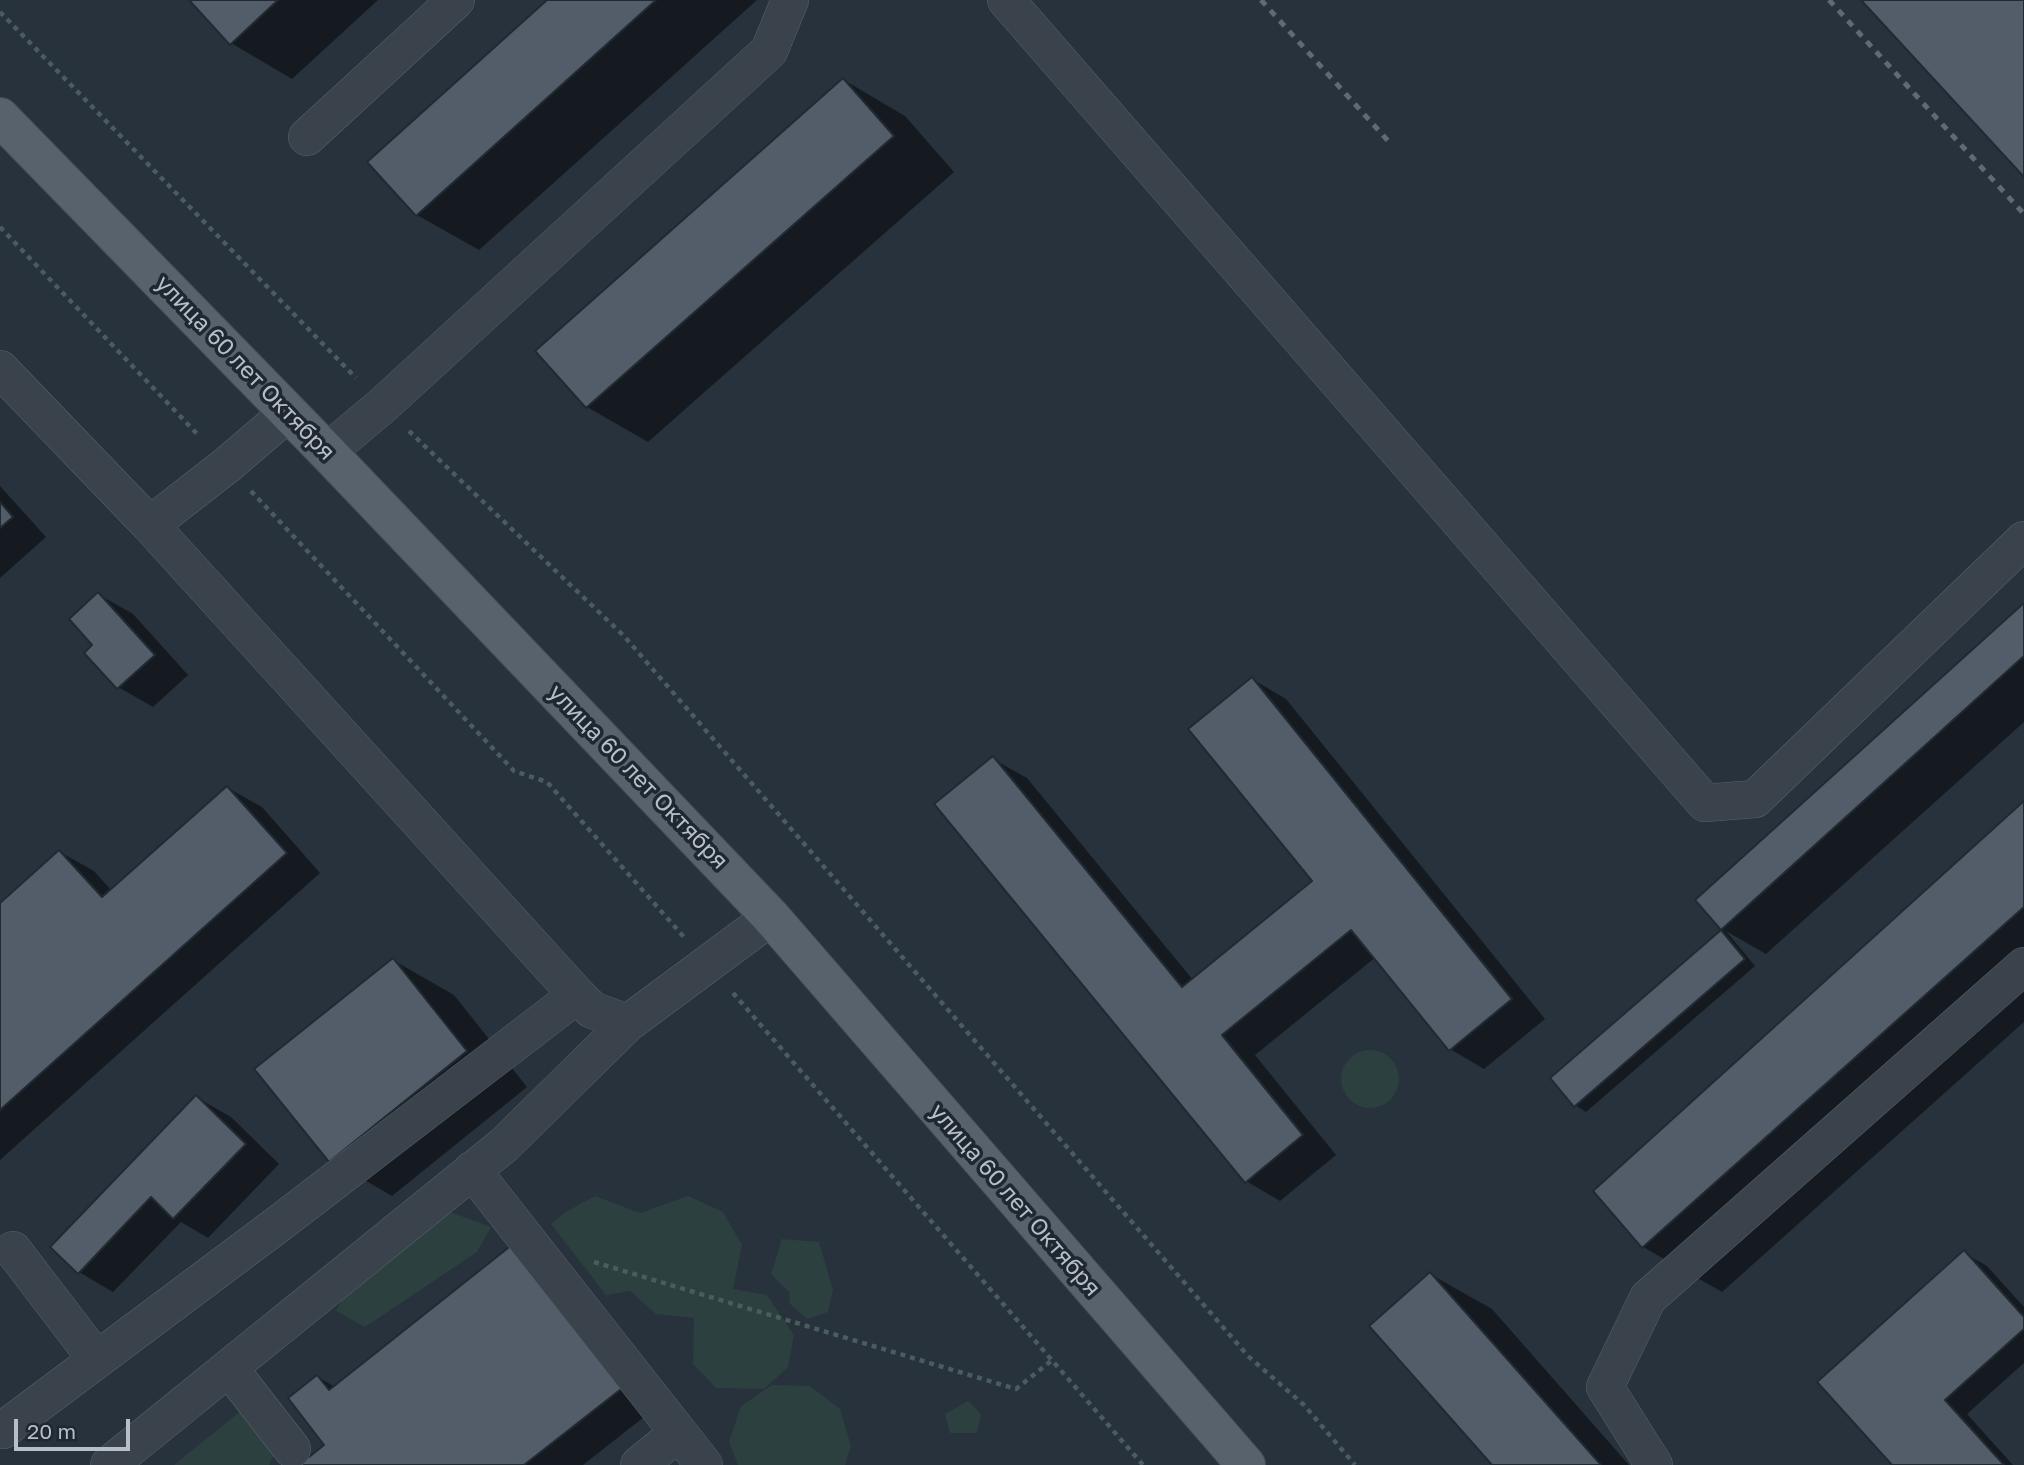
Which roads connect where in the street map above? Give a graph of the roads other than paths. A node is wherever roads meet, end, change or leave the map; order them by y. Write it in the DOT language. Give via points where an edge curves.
graph roads {
  1 [pos="456,0"];
  2 [pos="790,0"];
  3 [pos="1006,0"];
  4 [pos="0,117"];
  5 [pos="307,137"];
  6 [pos="0,369"];
  7 [pos="289,412"];
  8 [pos="327,452"];
  9 [pos="150,525"];
  10 [pos="2024,540"];
  11 [pos="771,917"];
  12 [pos="2024,965"];
  13 [pos="577,995"];
  14 [pos="628,1023"];
  15 [pos="471,1170"];
  16 [pos="13,1250"];
  17 [pos="97,1360"];
  18 [pos="229,1368"];
  19 [pos="3,1430"];
  20 [pos="678,1433"];
  21 [pos="292,1449"];
  22 [pos="109,1465"];
  23 [pos="639,1465"];
  24 [pos="705,1465"];
  25 [pos="1246,1465"];
  26 [pos="1654,1465"];
  1 -- 5 [label="lane"];
  2 -- 8 [label="lane" via="769,51"];
  3 -- 10 [label="lane" via="1705,803 1755,799"];
  4 -- 7 [label="main road, улица 60 лет Октября"];
  6 -- 9 [label="lane"];
  7 -- 8 [label="main road, улица 60 лет Октября"];
  7 -- 9 [label="lane"];
  8 -- 11 [label="main road, улица 60 лет Октября"];
  9 -- 13 [label="lane"];
  11 -- 14 [label="lane"];
  11 -- 25 [label="main road, улица 60 лет Октября"];
  12 -- 26 [label="lane" via="1648,1298 1605,1387"];
  13 -- 14 [label="lane" via="592,1010"];
  13 -- 17 [label="lane"];
  14 -- 15 [label="lane" via="504,1145"];
  15 -- 18 [label="lane"];
  15 -- 20 [label="lane"];
  16 -- 17 [label="lane"];
  17 -- 19 [label="lane"];
  18 -- 21 [label="lane"];
  18 -- 22 [label="lane"];
  20 -- 23 [label="lane"];
  20 -- 24 [label="lane"];
}
